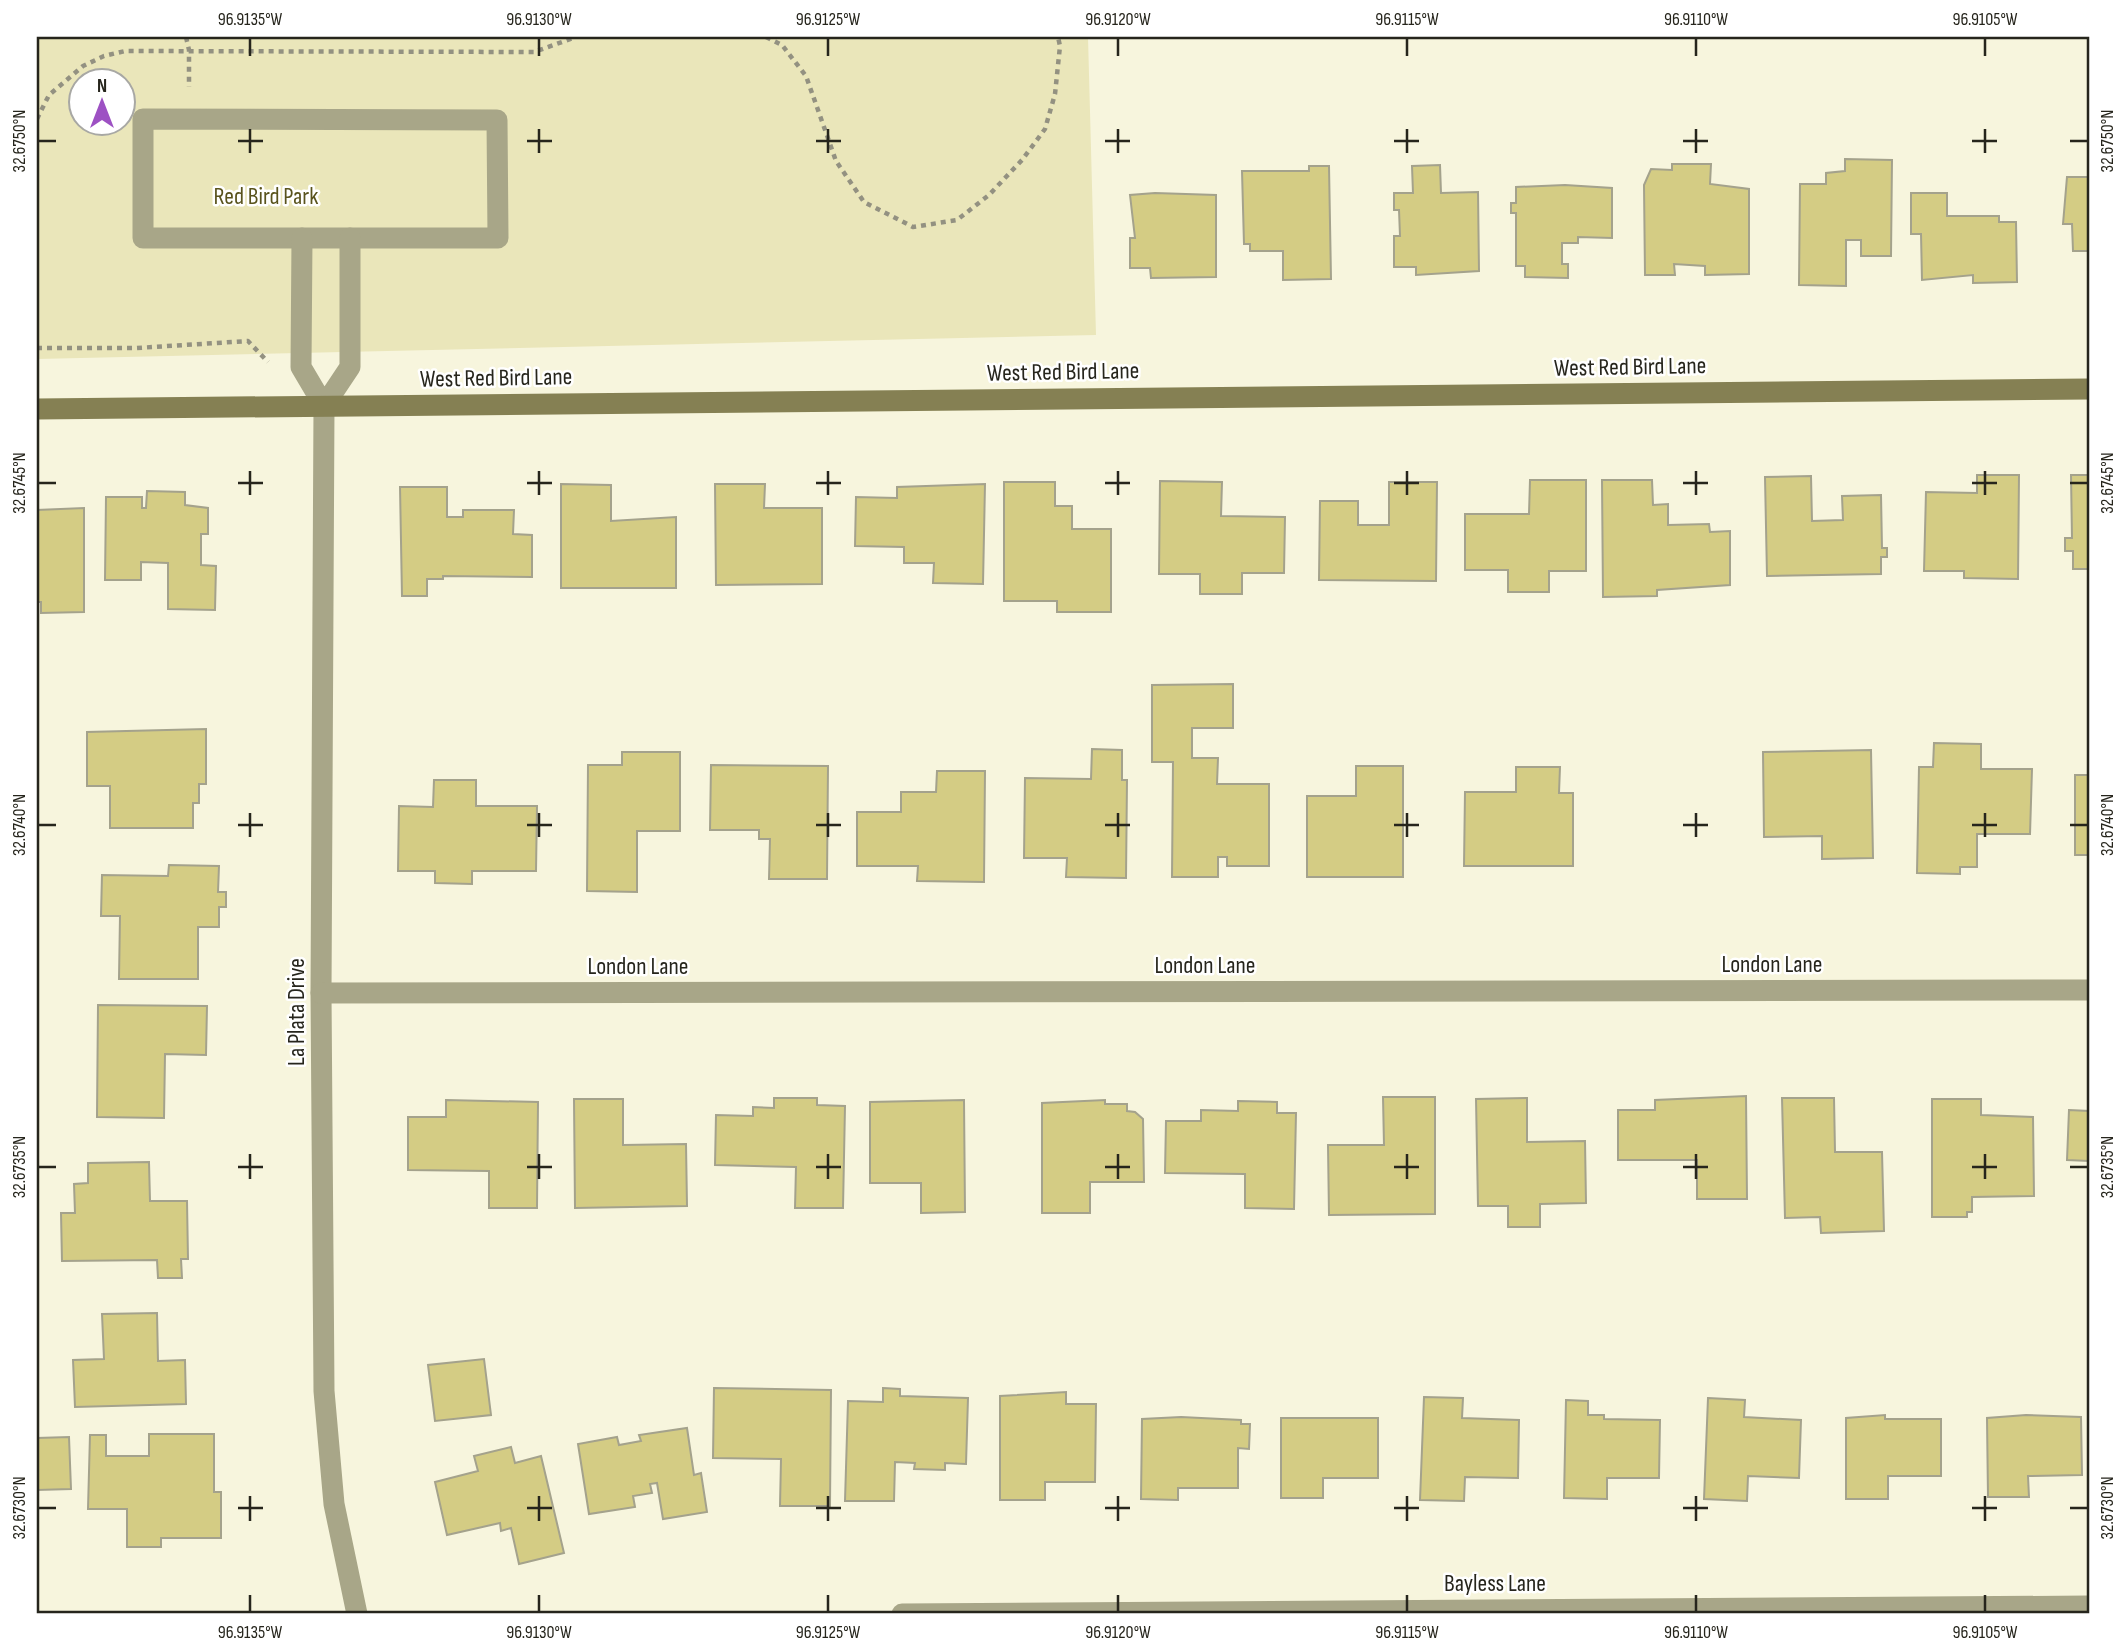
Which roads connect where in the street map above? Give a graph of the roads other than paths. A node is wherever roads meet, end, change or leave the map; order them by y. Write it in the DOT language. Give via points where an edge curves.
graph roads {
  1 [pos="302,238"];
  2 [pos="350,238"];
  3 [pos="2089,389"];
  4 [pos="324,406"];
  5 [pos="37,409"];
  6 [pos="2089,990"];
  7 [pos="321,993"];
  8 [pos="2089,1606"];
  9 [pos="357,1614"];
  10 [pos="902,1614"];
  1 -- 2 [label="street"];
  1 -- 2 [label="street" via="143,238 143,119 497,120 498,238"];
  1 -- 4 [label="street" via="301,368"];
  2 -- 4 [label="street" via="350,368"];
  3 -- 4 [label="street, West Red Bird Lane"];
  4 -- 5 [label="street, West Red Bird Lane"];
  4 -- 7 [label="street, La Plata Drive"];
  6 -- 7 [label="street, London Lane"];
  7 -- 9 [label="street, La Plata Drive" via="324,1391 334,1504"];
  8 -- 10 [label="street, Bayless Lane"];
}
